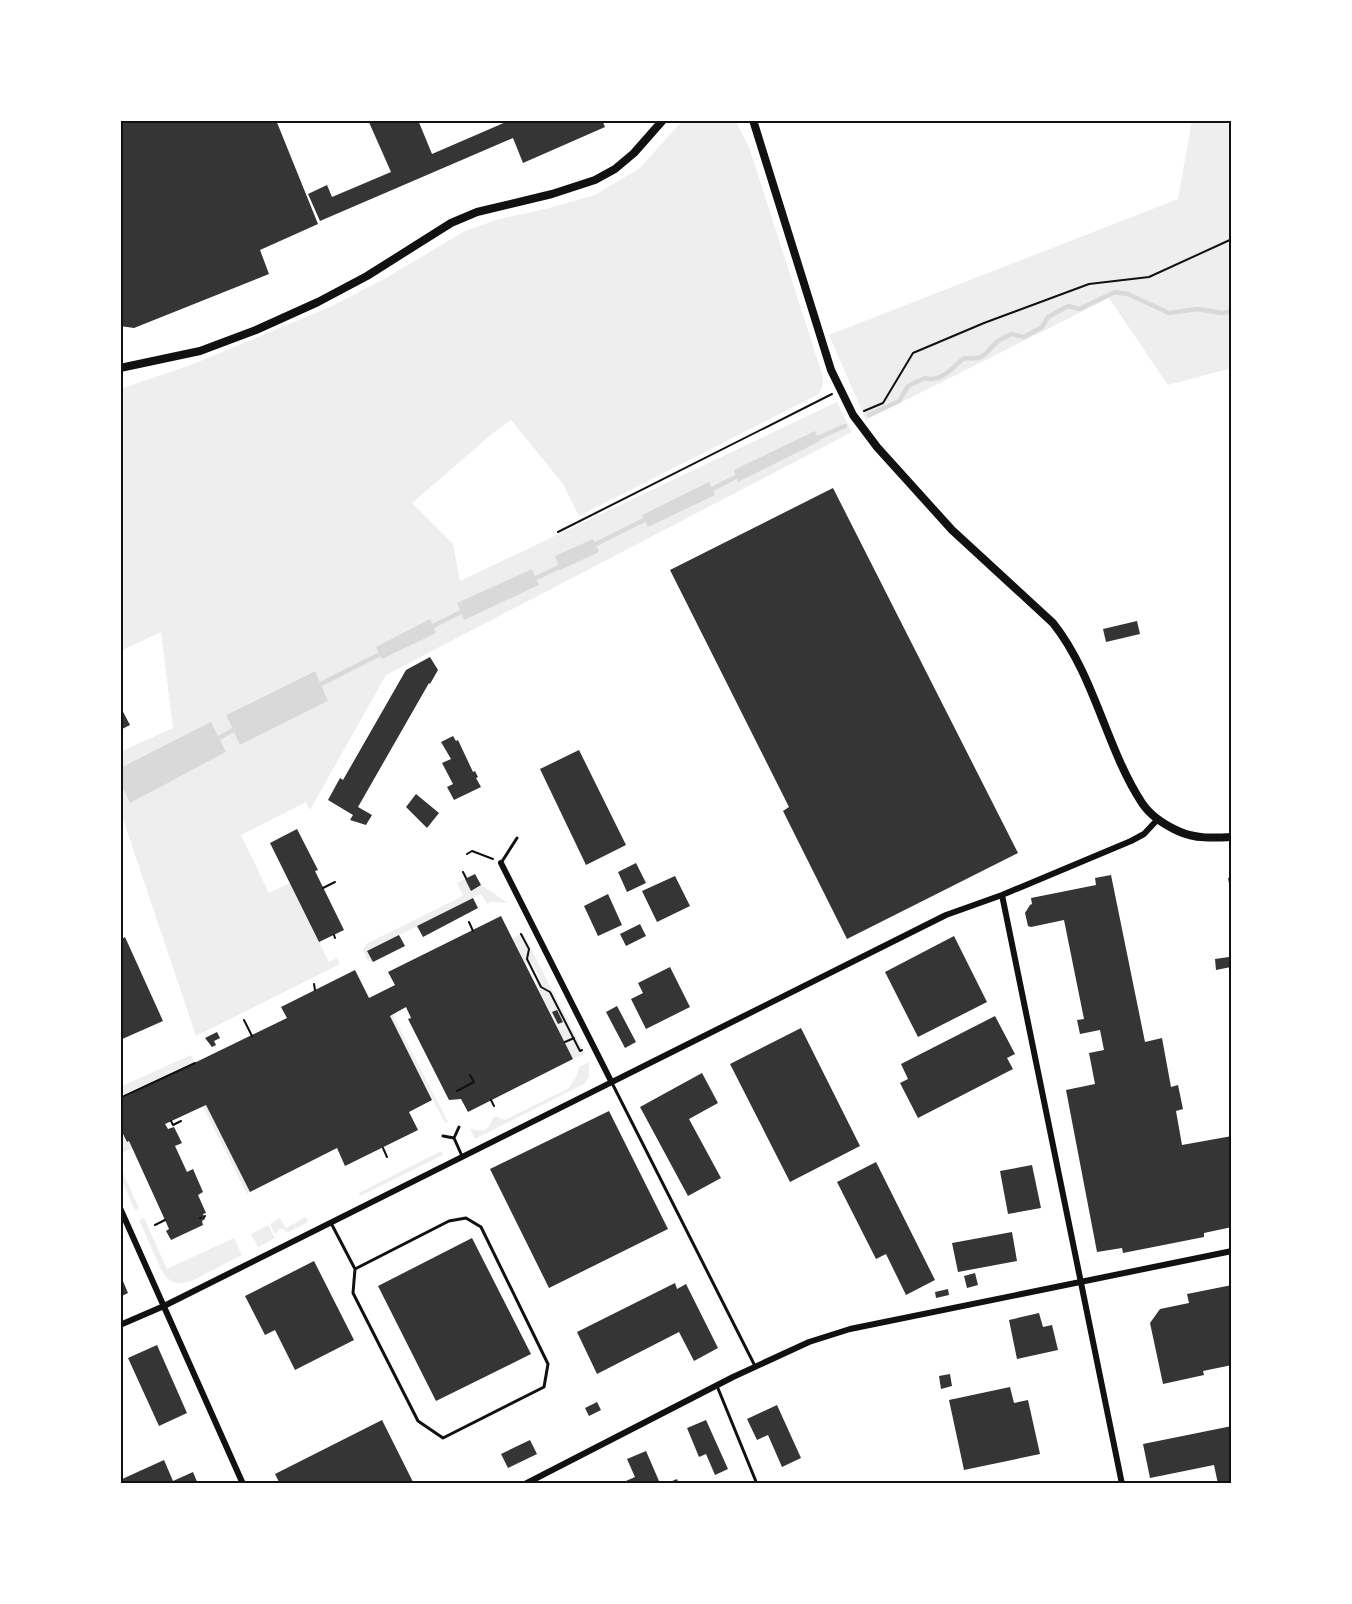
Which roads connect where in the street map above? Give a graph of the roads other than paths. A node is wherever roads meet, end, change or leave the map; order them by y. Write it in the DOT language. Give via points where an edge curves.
graph roads {
  1 [pos="663,120"];
  2 [pos="753,120"];
  3 [pos="120,368"];
  4 [pos="1158,819"];
  5 [pos="1232,837"];
  6 [pos="518,838"];
  7 [pos="501,863"];
  8 [pos="1002,895"];
  9 [pos="611,1081"];
  10 [pos="459,1127"];
  11 [pos="443,1136"];
  12 [pos="454,1138"];
  13 [pos="462,1156"];
  14 [pos="120,1208"];
  15 [pos="330,1222"];
  16 [pos="1232,1251"];
  17 [pos="355,1269"];
  18 [pos="1081,1281"];
  19 [pos="164,1306"];
  20 [pos="120,1325"];
  21 [pos="755,1367"];
  22 [pos="717,1386"];
  23 [pos="243,1484"];
  24 [pos="525,1484"];
  25 [pos="757,1484"];
  26 [pos="1122,1484"];
  1 -- 3 [label="main road" via="634,153 595,180 451,222 367,276 256,330 200,351"];
  2 -- 4 [label="main road" via="831,370 853,415 952,530 1065,638 1127,773 1143,804"];
  4 -- 5 [label="main road" via="1179,832 1202,838"];
  4 -- 8 [label="street" via="1131,842"];
  6 -- 7 [label="lane"];
  7 -- 9 [label="street"];
  8 -- 9 [label="street" via="946,915"];
  8 -- 18 [label="street"];
  9 -- 13 [label="street"];
  9 -- 21 [label="lane"];
  10 -- 12 [label="lane"];
  11 -- 12 [label="lane"];
  12 -- 13 [label="lane"];
  13 -- 15 [label="street"];
  14 -- 19 [label="street"];
  15 -- 17 [label="lane"];
  15 -- 19 [label="street"];
  16 -- 18 [label="street"];
  17 -- 17 [label="lane" via="449,1221 466,1218 481,1227 548,1364 544,1387 443,1438 418,1420 353,1293"];
  18 -- 21 [label="street" via="850,1329 808,1342"];
  18 -- 26 [label="street"];
  19 -- 20 [label="street"];
  19 -- 23 [label="street"];
  21 -- 22 [label="street"];
  22 -- 24 [label="street"];
  22 -- 25 [label="lane"];
}
